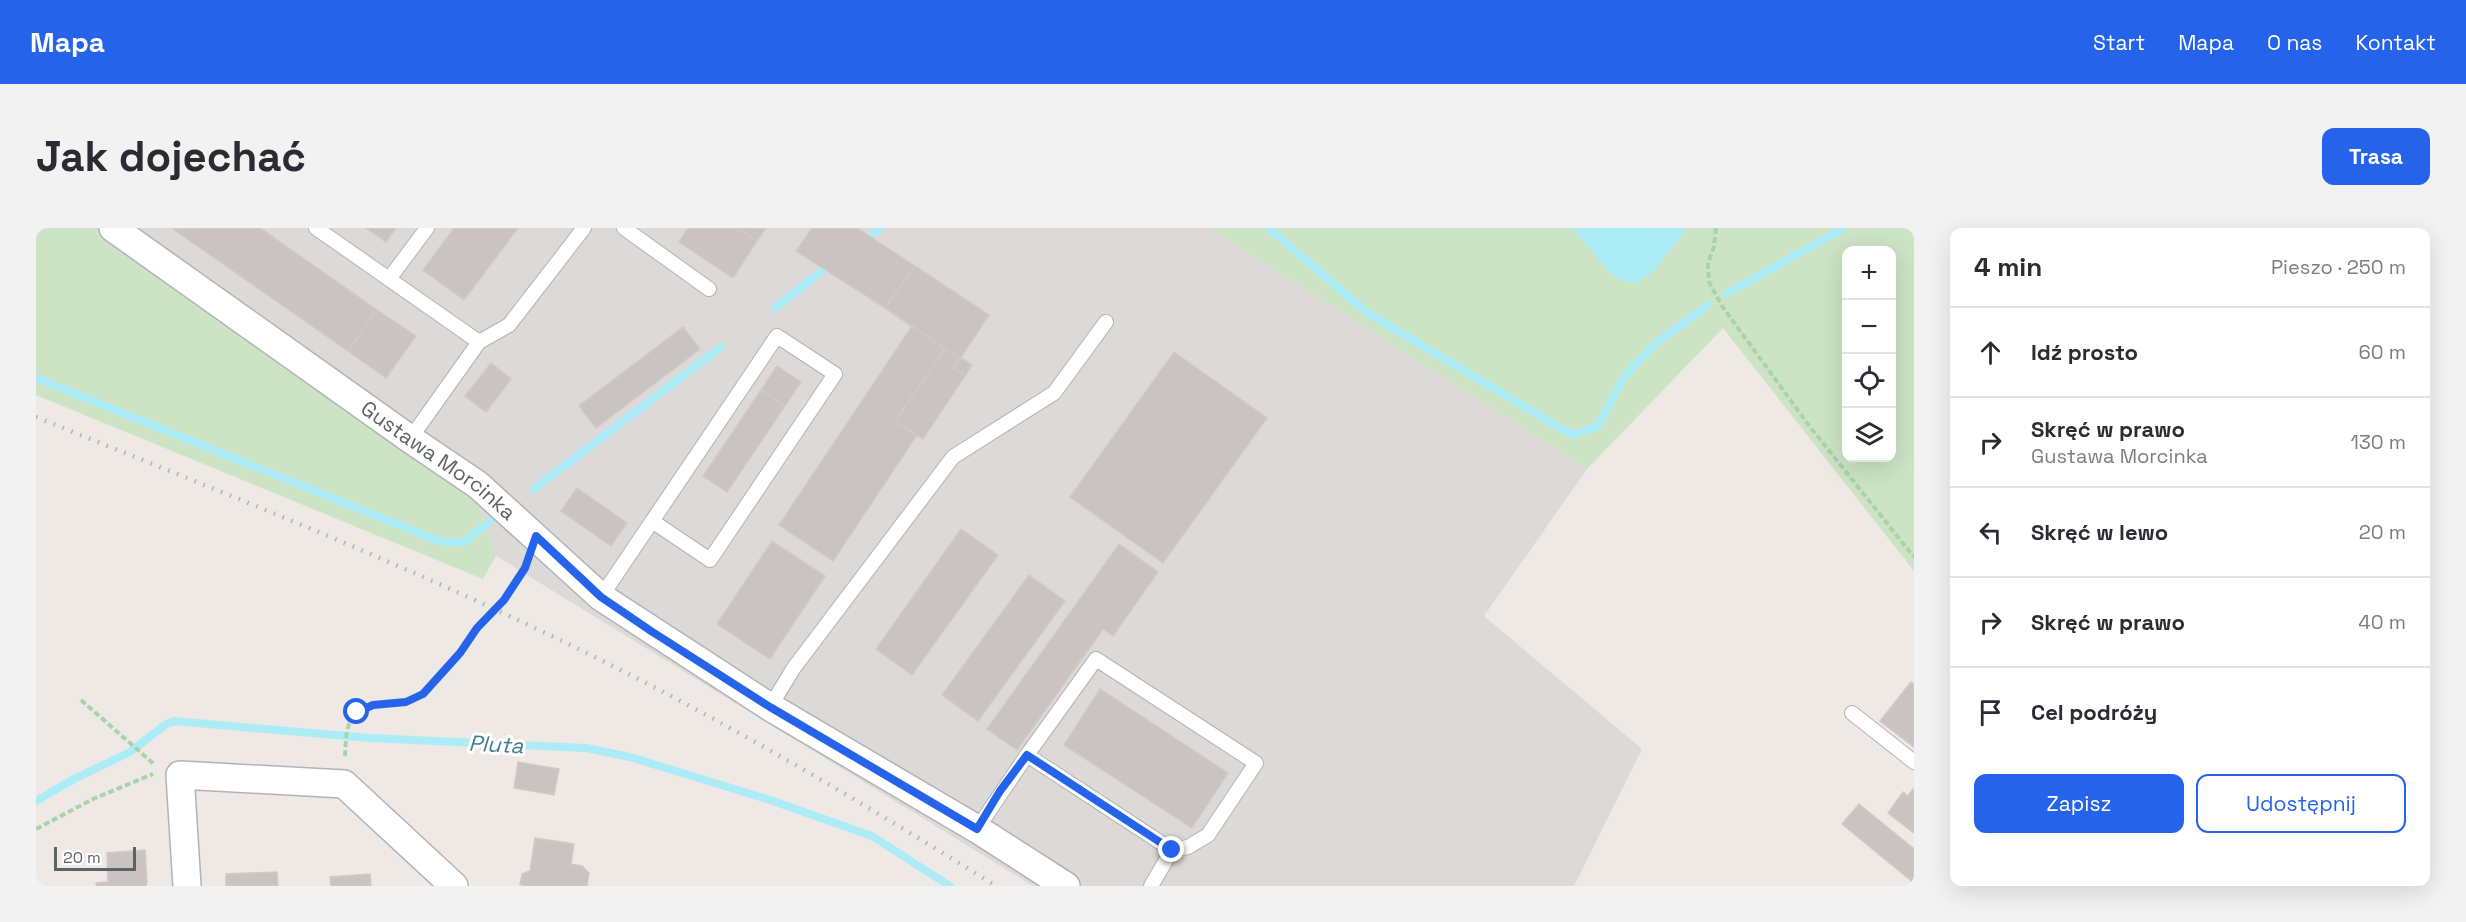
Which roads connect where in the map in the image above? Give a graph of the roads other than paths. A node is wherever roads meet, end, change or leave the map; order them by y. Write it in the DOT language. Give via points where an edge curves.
graph roads {
  1 [pos="316,228"];
  2 [pos="427,228"];
  3 [pos="584,228"];
  4 [pos="624,228"];
  5 [pos="123,231"];
  6 [pos="388,279"];
  7 [pos="709,289"];
  8 [pos="1106,322"];
  9 [pos="479,342"];
  10 [pos="410,440"];
  11 [pos="652,521"];
  12 [pos="601,597"];
  13 [pos="770,707"];
  14 [pos="1852,713"];
  15 [pos="1027,755"];
  16 [pos="1914,762"];
  17 [pos="977,829"];
  18 [pos="1172,850"];
  19 [pos="187,886"];
  20 [pos="454,886"];
  21 [pos="1066,886"];
  22 [pos="1151,886"];
  1 -- 6 [label="lane"];
  2 -- 6 [label="lane"];
  3 -- 9 [label="lane" via="509,325"];
  4 -- 7 [label="lane"];
  5 -- 10 [label="street, Gustawa Morcinka"];
  6 -- 9 [label="lane"];
  8 -- 13 [label="lane" via="1054,393 953,457 793,669"];
  9 -- 10 [label="lane"];
  10 -- 12 [label="street, Gustawa Morcinka" via="478,485"];
  11 -- 11 [label="lane" via="710,560 835,374 777,336"];
  11 -- 12 [label="lane"];
  12 -- 13 [label="street, Gustawa Morcinka"];
  13 -- 17 [label="street, Gustawa Morcinka"];
  14 -- 16 [label="lane"];
  15 -- 17 [label="lane"];
  15 -- 18 [label="lane"];
  15 -- 18 [label="lane" via="1096,659 1256,763 1208,835 1188,847"];
  17 -- 21 [label="street, Gustawa Morcinka"];
  18 -- 22 [label="lane"];
  19 -- 20 [label="street" via="171,773 344,784"];
}
